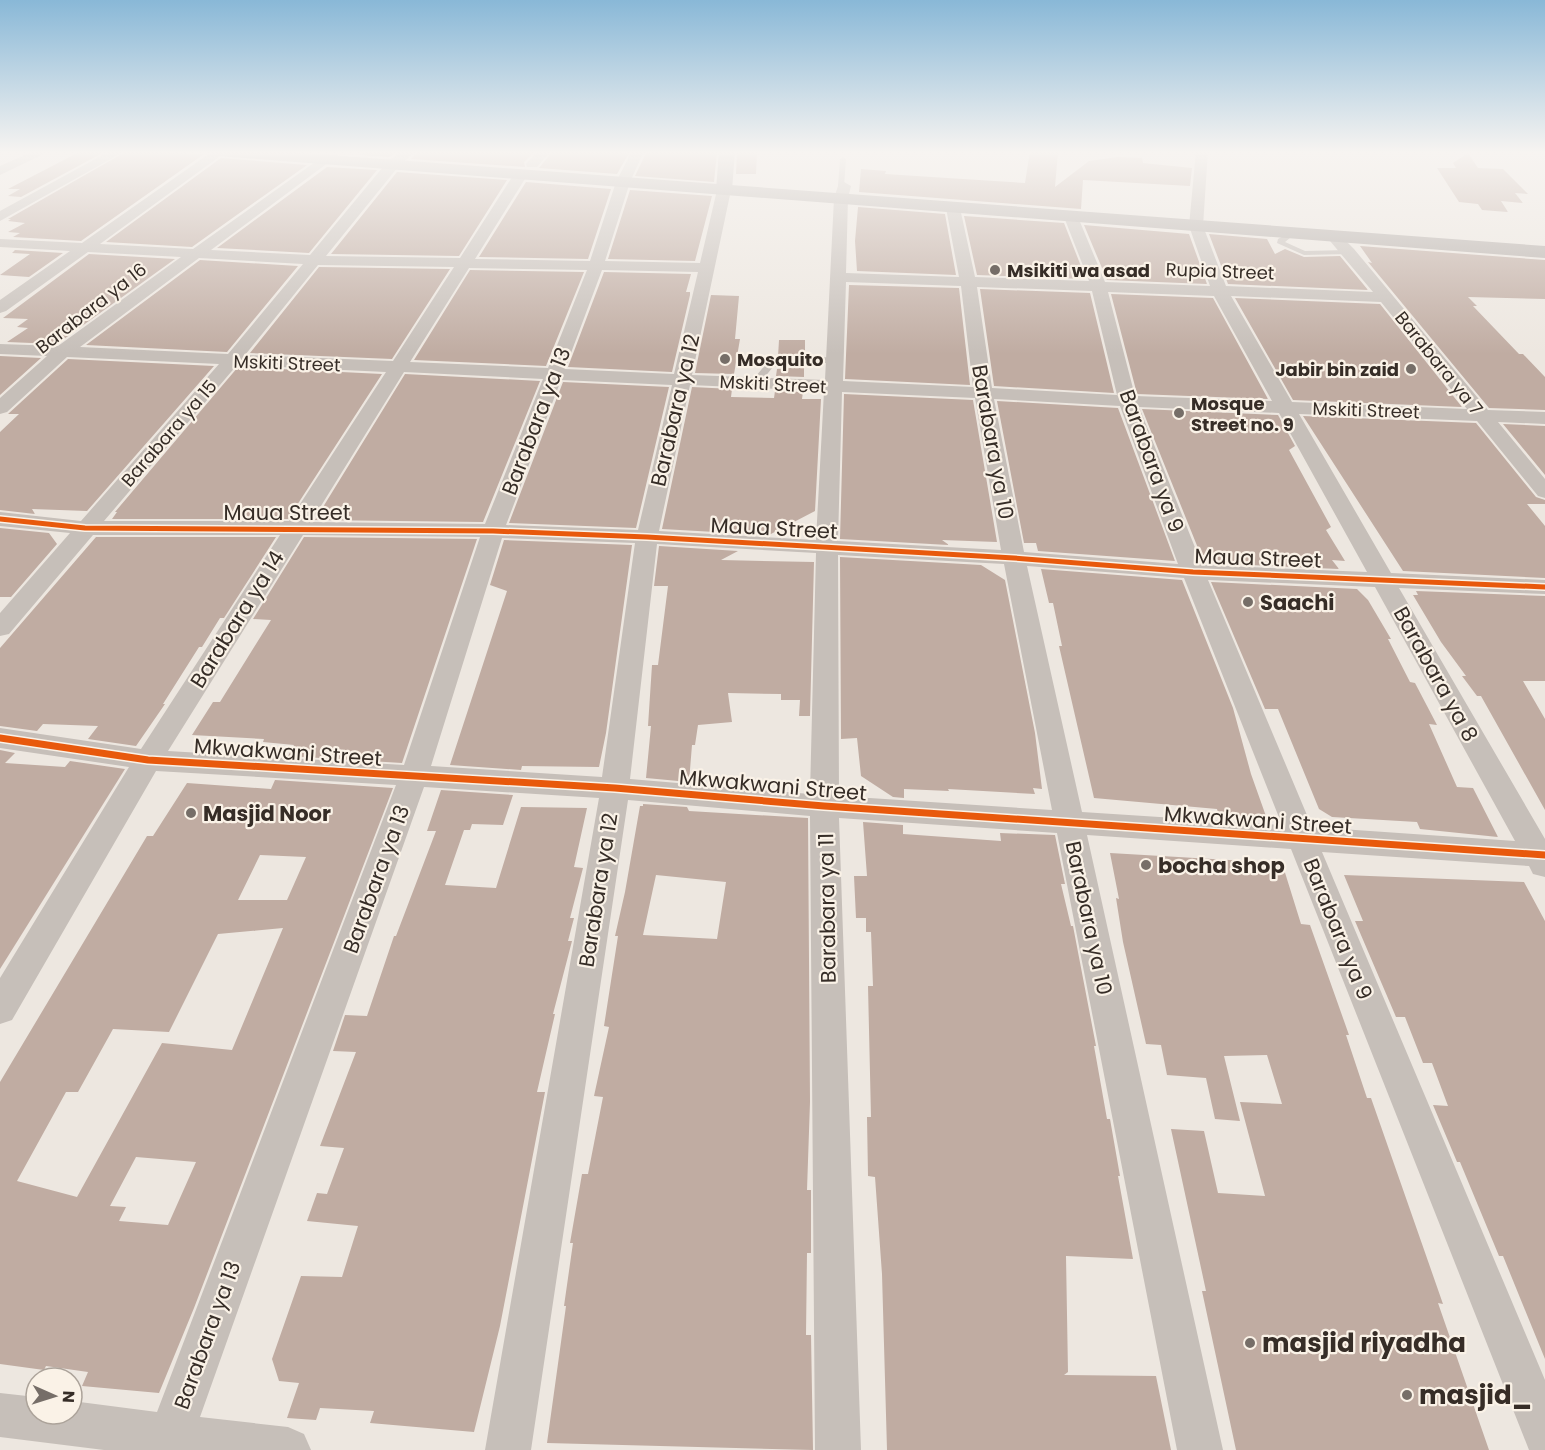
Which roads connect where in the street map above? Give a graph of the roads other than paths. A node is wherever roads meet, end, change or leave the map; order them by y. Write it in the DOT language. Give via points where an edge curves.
graph roads {
  1 [pos="126,219"];
  2 [pos="242,219"];
  3 [pos="351,219"];
  4 [pos="494,219"];
  5 [pos="613,219"];
  6 [pos="718,219"];
  7 [pos="840,219"];
  8 [pos="955,219"];
  9 [pos="1072,219"];
  10 [pos="1175,219"];
  11 [pos="1193,219"];
  12 [pos="1196,219"];
  13 [pos="1292,233"];
  14 [pos="1332,235"];
  15 [pos="1545,239"];
  16 [pos="0,243"];
  17 [pos="87,247"];
  18 [pos="1349,252"];
  19 [pos="1545,252"];
  20 [pos="195,253"];
  21 [pos="316,260"];
  22 [pos="464,264"];
  23 [pos="596,267"];
  24 [pos="707,268"];
  25 [pos="838,277"];
  26 [pos="968,282"];
  27 [pos="1099,287"];
  28 [pos="1219,290"];
  29 [pos="1386,297"];
  30 [pos="0,308"];
  31 [pos="0,349"];
  32 [pos="62,352"];
  33 [pos="231,361"];
  34 [pos="397,367"];
  35 [pos="833,373"];
  36 [pos="554,374"];
  37 [pos="682,380"];
  38 [pos="755,383"];
  39 [pos="983,393"];
  40 [pos="1128,403"];
  41 [pos="1285,406"];
  42 [pos="0,408"];
  43 [pos="1481,415"];
  44 [pos="1545,418"];
  45 [pos="1545,492"];
  46 [pos="0,519"];
  47 [pos="85,528"];
  48 [pos="294,528"];
  49 [pos="493,531"];
  50 [pos="647,537"];
  51 [pos="827,547"];
  52 [pos="1014,558"];
  53 [pos="1193,572"];
  54 [pos="1383,579"];
  55 [pos="1545,587"];
  56 [pos="0,628"];
  57 [pos="0,738"];
  58 [pos="148,760"];
  59 [pos="414,776"];
  60 [pos="615,788"];
  61 [pos="825,806"];
  62 [pos="1070,824"];
  63 [pos="1301,840"];
  64 [pos="1543,858"];
  65 [pos="0,1009"];
  66 [pos="0,1415"];
  67 [pos="1545,1434"];
  68 [pos="167,1444"];
  69 [pos="288,1450"];
  70 [pos="508,1450"];
  71 [pos="838,1450"];
  72 [pos="1200,1450"];
  1 -- 17 [label="street"];
  2 -- 20 [label="street, Barabara ya 16"];
  3 -- 21 [label="street, Barabara ya 15"];
  4 -- 22 [label="street, Barabara ya 14"];
  5 -- 23 [label="street, Barabara ya 13"];
  6 -- 24 [label="street, Barabara ya 12"];
  7 -- 25 [label="street, Barabara ya 11"];
  8 -- 26 [label="street, Barabara ya 10"];
  9 -- 27 [label="street, Barabara ya 9"];
  10 -- 12 [label="main road"];
  11 -- 12 [label="main road"];
  12 -- 13 [label="main road"];
  12 -- 15 [label="main road"];
  12 -- 28 [label="street, Barabara ya 8"];
  13 -- 14 [label="main road"];
  13 -- 18 [label="lane" via="1281,243 1304,253"];
  14 -- 18 [label="street, Barabara ya 7"];
  14 -- 19 [label="main road"];
  16 -- 17 [label="street"];
  17 -- 20 [label="street"];
  17 -- 30 [label="street"];
  18 -- 29 [label="street, Barabara ya 7"];
  20 -- 21 [label="street"];
  20 -- 32 [label="street, Barabara ya 16"];
  21 -- 22 [label="street"];
  21 -- 33 [label="street, Barabara ya 15"];
  22 -- 23 [label="street"];
  22 -- 34 [label="street, Barabara ya 14"];
  23 -- 24 [label="street"];
  23 -- 36 [label="street, Barabara ya 13"];
  24 -- 37 [label="street, Barabara ya 12"];
  25 -- 26 [label="street, Rupia Street"];
  25 -- 35 [label="street, Barabara ya 11"];
  26 -- 27 [label="street, Rupia Street"];
  26 -- 39 [label="street, Barabara ya 10"];
  27 -- 28 [label="street, Rupia Street"];
  27 -- 40 [label="street, Barabara ya 9"];
  28 -- 29 [label="street, Rupia Street"];
  28 -- 41 [label="street, Barabara ya 8"];
  29 -- 43 [label="street, Barabara ya 7"];
  31 -- 32 [label="street, Mskiti Street"];
  32 -- 33 [label="street, Mskiti Street"];
  32 -- 42 [label="street, Barabara ya 16"];
  33 -- 34 [label="street, Mskiti Street"];
  33 -- 47 [label="street, Barabara ya 15"];
  34 -- 36 [label="street, Mskiti Street"];
  34 -- 48 [label="street, Barabara ya 14"];
  35 -- 38 [label="street, Mskiti Street"];
  35 -- 38 [label="lane" via="780,362 770,365"];
  35 -- 39 [label="street, Mskiti Street"];
  35 -- 51 [label="street, Barabara ya 11"];
  36 -- 37 [label="street, Mskiti Street"];
  36 -- 49 [label="street, Barabara ya 13"];
  37 -- 38 [label="street, Mskiti Street"];
  37 -- 50 [label="street, Barabara ya 12"];
  39 -- 40 [label="street, Mskiti Street"];
  39 -- 52 [label="street, Barabara ya 10"];
  40 -- 41 [label="street, Mskiti Street"];
  40 -- 53 [label="street, Barabara ya 9"];
  41 -- 43 [label="street, Mskiti Street"];
  41 -- 54 [label="street, Barabara ya 8"];
  43 -- 44 [label="street, Mskiti Street"];
  43 -- 45 [label="street, Barabara ya 7"];
  46 -- 47 [label="street, Maua Street"];
  47 -- 48 [label="street, Maua Street"];
  47 -- 56 [label="street, Barabara ya 15"];
  48 -- 49 [label="street, Maua Street"];
  48 -- 58 [label="street, Barabara ya 14"];
  49 -- 50 [label="street, Maua Street"];
  49 -- 59 [label="street, Barabara ya 13"];
  50 -- 51 [label="street, Maua Street"];
  50 -- 60 [label="street, Barabara ya 12"];
  51 -- 52 [label="street, Maua Street"];
  51 -- 61 [label="street, Barabara ya 11"];
  52 -- 53 [label="street, Maua Street"];
  52 -- 62 [label="street, Barabara ya 10"];
  53 -- 54 [label="street, Maua Street"];
  53 -- 63 [label="street, Barabara ya 9"];
  54 -- 55 [label="street, Maua Street"];
  54 -- 64 [label="street, Barabara ya 8"];
  57 -- 58 [label="street, Mkwakwani Street"];
  58 -- 59 [label="street, Mkwakwani Street"];
  58 -- 65 [label="street, Barabara ya 14"];
  59 -- 60 [label="street, Mkwakwani Street"];
  59 -- 68 [label="street, Barabara ya 13"];
  60 -- 61 [label="street, Mkwakwani Street"];
  60 -- 70 [label="street, Barabara ya 12"];
  61 -- 62 [label="street, Mkwakwani Street"];
  61 -- 71 [label="street, Barabara ya 11"];
  62 -- 63 [label="street, Mkwakwani Street"];
  62 -- 72 [label="street, Barabara ya 10"];
  63 -- 64 [label="street, Mkwakwani Street"];
  63 -- 67 [label="street, Barabara ya 9"];
  66 -- 68 [label="street"];
  68 -- 69 [label="street"];
}
